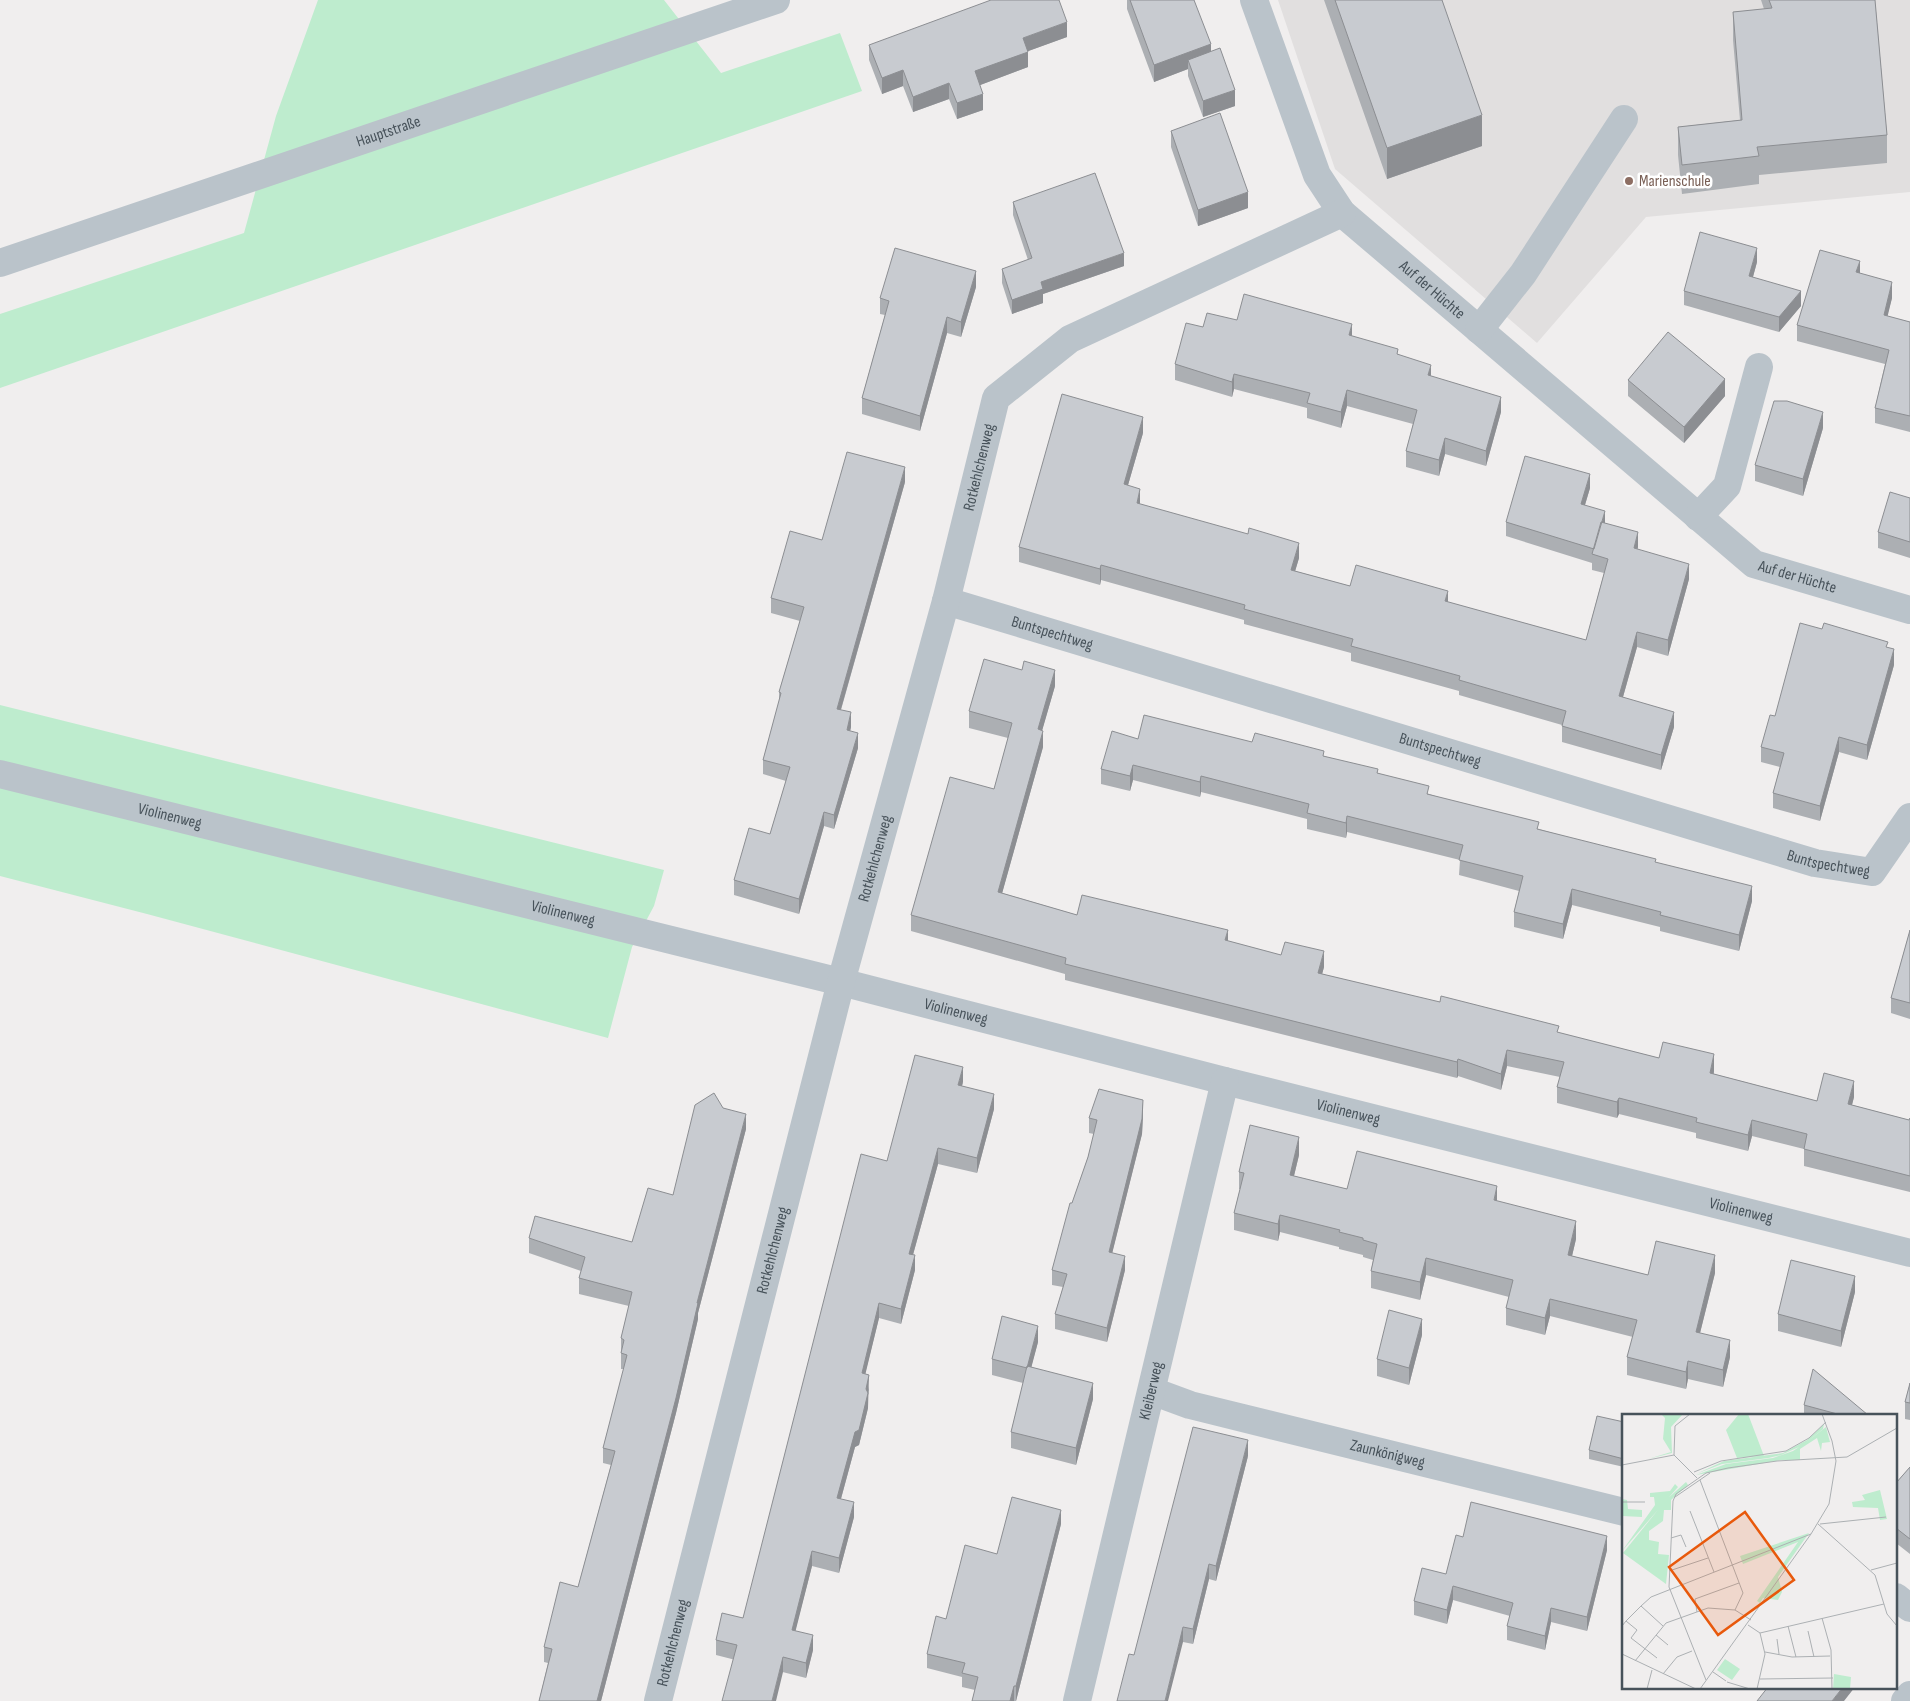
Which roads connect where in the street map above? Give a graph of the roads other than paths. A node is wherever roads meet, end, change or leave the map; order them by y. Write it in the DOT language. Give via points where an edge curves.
graph roads {
  1 [pos="776,0"];
  2 [pos="1254,0"];
  3 [pos="1624,119"];
  4 [pos="1342,213"];
  5 [pos="0,263"];
  6 [pos="1479,330"];
  7 [pos="1759,367"];
  8 [pos="1698,517"];
  9 [pos="946,601"];
  10 [pos="1910,610"];
  11 [pos="0,774"];
  12 [pos="1910,817"];
  13 [pos="841,982"];
  14 [pos="1225,1081"];
  15 [pos="1910,1253"];
  16 [pos="1152,1391"];
  17 [pos="1622,1512"];
  18 [pos="1898,1599"];
  19 [pos="1910,1608"];
  20 [pos="1910,1694"];
  21 [pos="658,1701"];
  22 [pos="1077,1701"];
  23 [pos="1905,1701"];
  1 -- 5 [label="street, Hauptstraße"];
  2 -- 4 [label="street, Auf der Hüchte" via="1317,175"];
  3 -- 6 [label="street" via="1523,274"];
  4 -- 6 [label="street, Auf der Hüchte"];
  4 -- 9 [label="street, Rotkehlchenweg" via="1070,339 996,398"];
  6 -- 8 [label="street, Auf der Hüchte"];
  7 -- 8 [label="street" via="1726,486"];
  8 -- 10 [label="street, Auf der Hüchte" via="1754,564"];
  9 -- 12 [label="street, Buntspechtweg" via="1815,863 1872,872"];
  9 -- 13 [label="street, Rotkehlchenweg"];
  11 -- 13 [label="street, Violinenweg"];
  13 -- 14 [label="street, Violinenweg"];
  13 -- 21 [label="street, Rotkehlchenweg"];
  14 -- 15 [label="street, Violinenweg"];
  14 -- 16 [label="street, Kleiberweg"];
  16 -- 17 [label="street, Zaunkönigweg" via="1190,1405"];
  16 -- 22 [label="street, Kleiberweg"];
  18 -- 19 [label="street"];
  20 -- 23 [label="street"];
}
